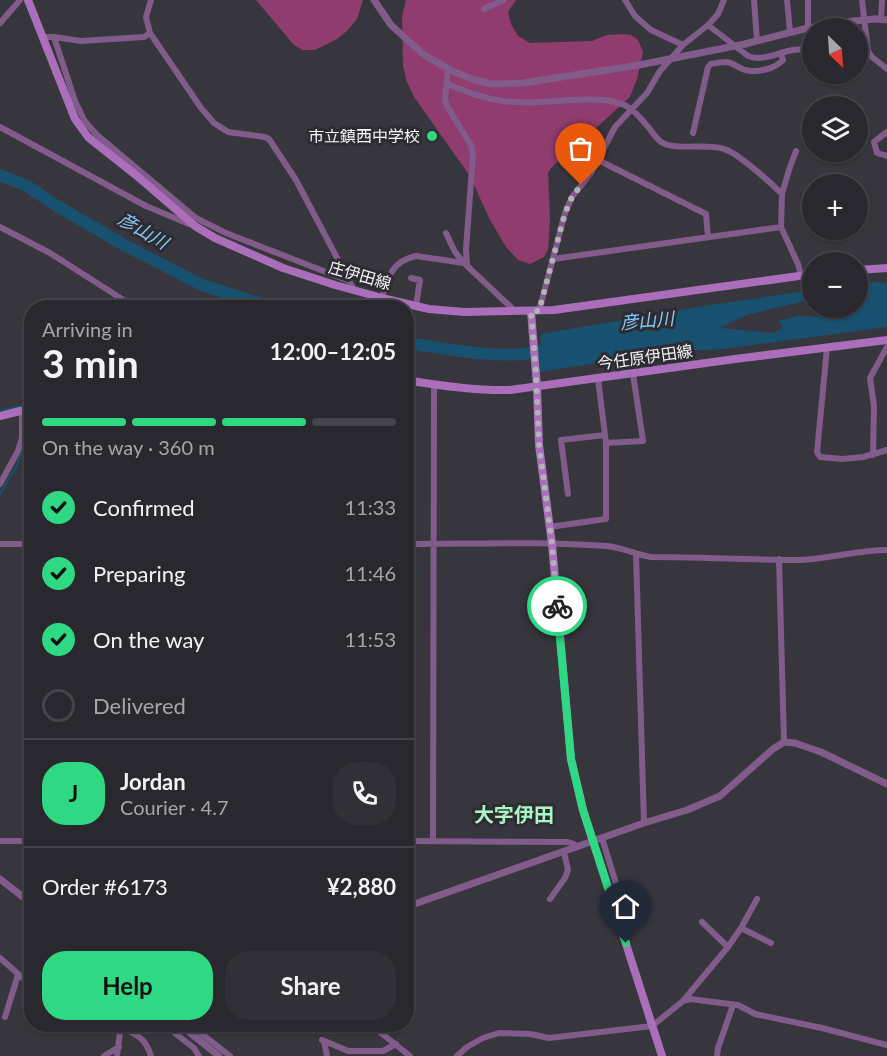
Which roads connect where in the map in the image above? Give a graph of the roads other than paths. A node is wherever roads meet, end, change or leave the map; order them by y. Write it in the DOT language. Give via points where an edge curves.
graph roads {
  1 [pos="20,0"];
  2 [pos="28,0"];
  3 [pos="151,0"];
  4 [pos="374,0"];
  5 [pos="504,0"];
  6 [pos="625,0"];
  7 [pos="724,0"];
  8 [pos="754,0"];
  9 [pos="787,0"];
  10 [pos="808,0"];
  11 [pos="862,0"];
  12 [pos="882,0"];
  13 [pos="484,9"];
  14 [pos="808,18"];
  15 [pos="881,19"];
  16 [pos="0,23"];
  17 [pos="708,25"];
  18 [pos="802,29"];
  19 [pos="790,32"];
  20 [pos="150,33"];
  21 [pos="43,37"];
  22 [pos="54,37"];
  23 [pos="757,41"];
  24 [pos="683,45"];
  25 [pos="802,50"];
  26 [pos="781,52"];
  27 [pos="448,69"];
  28 [pos="887,69"];
  29 [pos="447,84"];
  30 [pos="633,108"];
  31 [pos="0,127"];
  32 [pos="887,132"];
  33 [pos="693,133"];
  34 [pos="796,151"];
  35 [pos="887,156"];
  36 [pos="597,160"];
  37 [pos="782,194"];
  38 [pos="195,226"];
  39 [pos="0,227"];
  40 [pos="782,227"];
  41 [pos="446,234"];
  42 [pos="708,237"];
  43 [pos="553,259"];
  44 [pos="465,264"];
  45 [pos="887,268"];
  46 [pos="868,269"];
  47 [pos="801,275"];
  48 [pos="411,278"];
  49 [pos="349,281"];
  50 [pos="354,290"];
  51 [pos="382,298"];
  52 [pos="123,300"];
  53 [pos="390,300"];
  54 [pos="416,306"];
  55 [pos="515,311"];
  56 [pos="534,313"];
  57 [pos="887,340"];
  58 [pos="887,347"];
  59 [pos="827,348"];
  60 [pos="633,374"];
  61 [pos="598,379"];
  62 [pos="414,381"];
  63 [pos="434,385"];
  64 [pos="537,387"];
  65 [pos="24,411"];
  66 [pos="0,416"];
  67 [pos="24,427"];
  68 [pos="605,435"];
  69 [pos="606,443"];
  70 [pos="887,450"];
  71 [pos="873,455"];
  72 [pos="0,484"];
  73 [pos="568,494"];
  74 [pos="549,527"];
  75 [pos="0,544"];
  76 [pos="24,544"];
  77 [pos="414,544"];
  78 [pos="433,544"];
  79 [pos="552,544"];
  80 [pos="887,550"];
  81 [pos="636,554"];
  82 [pos="779,559"];
  83 [pos="784,742"];
  84 [pos="887,784"];
  85 [pos="644,823"];
  86 [pos="598,840"];
  87 [pos="0,841"];
  88 [pos="24,841"];
  89 [pos="414,841"];
  90 [pos="433,841"];
  91 [pos="575,848"];
  92 [pos="564,852"];
  93 [pos="0,879"];
  94 [pos="24,898"];
  95 [pos="550,899"];
  96 [pos="757,899"];
  97 [pos="414,904"];
  98 [pos="702,922"];
  99 [pos="741,928"];
  100 [pos="771,943"];
  101 [pos="728,947"];
  102 [pos="0,958"];
  103 [pos="18,975"];
  104 [pos="24,980"];
  105 [pos="683,1001"];
  106 [pos="733,1005"];
  107 [pos="5,1017"];
  108 [pos="652,1026"];
  109 [pos="120,1032"];
  110 [pos="132,1032"];
  111 [pos="173,1032"];
  112 [pos="189,1032"];
  113 [pos="200,1032"];
  114 [pos="380,1032"];
  115 [pos="396,1044"];
  116 [pos="887,1045"];
  117 [pos="119,1047"];
  118 [pos="104,1056"];
  119 [pos="117,1056"];
  120 [pos="151,1056"];
  121 [pos="199,1056"];
  122 [pos="219,1056"];
  123 [pos="230,1056"];
  124 [pos="327,1056"];
  125 [pos="410,1056"];
  126 [pos="457,1056"];
  127 [pos="662,1056"];
  128 [pos="717,1056"];
  1 -- 16 [label="street"];
  2 -- 21 [label="main road, 庄伊田線"];
  3 -- 20 [label="street" via="146,17"];
  4 -- 27 [label="street" via="391,26 423,54"];
  5 -- 13 [label="street"];
  6 -- 24 [label="street" via="651,30"];
  7 -- 17 [label="street"];
  8 -- 23 [label="street"];
  9 -- 19 [label="street"];
  10 -- 14 [label="street"];
  11 -- 28 [label="street" via="868,51"];
  12 -- 15 [label="street"];
  17 -- 24 [label="street"];
  17 -- 26 [label="street" via="753,58"];
  18 -- 19 [label="street"];
  19 -- 23 [label="street"];
  20 -- 22 [label="street" via="144,37 81,41"];
  20 -- 49 [label="street" via="214,123 228,132 269,139 296,180"];
  21 -- 22 [label="street"];
  21 -- 38 [label="main road, 庄伊田線" via="75,118 88,137"];
  22 -- 49 [label="street" via="84,120 196,218"];
  23 -- 27 [label="street, bridge" via="523,84 491,84"];
  24 -- 30 [label="street"];
  25 -- 26 [label="street"];
  26 -- 33 [label="street" via="781,63 765,70 746,70 728,62 711,64"];
  27 -- 29 [label="street"];
  29 -- 30 [label="street" via="503,101 599,100"];
  29 -- 44 [label="street" via="447,106 473,154"];
  30 -- 36 [label="street" via="615,127"];
  30 -- 37 [label="street" via="662,142 723,148"];
  31 -- 38 [label="street" via="147,206"];
  32 -- 35 [label="street" via="874,142 877,153"];
  34 -- 37 [label="street"];
  36 -- 42 [label="street" via="706,213"];
  36 -- 43 [label="street" via="572,197"];
  37 -- 40 [label="street"];
  38 -- 50 [label="main road, 庄伊田線" via="283,268"];
  39 -- 52 [label="street" via="50,253"];
  40 -- 42 [label="street"];
  40 -- 47 [label="street"];
  41 -- 44 [label="street"];
  42 -- 43 [label="street"];
  43 -- 56 [label="street"];
  44 -- 51 [label="street" via="408,257 389,274"];
  44 -- 55 [label="street"];
  45 -- 46 [label="main road"];
  47 -- 56 [label="main road, 庄伊田線"];
  48 -- 54 [label="street" via="420,280"];
  49 -- 50 [label="street"];
  50 -- 51 [label="main road, 庄伊田線"];
  51 -- 53 [label="main road, 庄伊田線"];
  54 -- 55 [label="main road, 庄伊田線" via="464,312"];
  55 -- 56 [label="main road, 庄伊田線"];
  56 -- 64 [label="main road"];
  57 -- 59 [label="main road, 今任原伊田線"];
  58 -- 71 [label="street" via="870,378"];
  59 -- 60 [label="main road, 今任原伊田線"];
  59 -- 71 [label="street" via="817,452 820,457 842,459"];
  60 -- 61 [label="main road, 今任原伊田線"];
  60 -- 69 [label="street" via="643,441"];
  61 -- 64 [label="main road, 今任原伊田線"];
  61 -- 68 [label="street"];
  62 -- 63 [label="main road, 今任原伊田線"];
  63 -- 64 [label="main road, 今任原伊田線" via="492,391"];
  63 -- 78 [label="street"];
  64 -- 74 [label="main road"];
  65 -- 66 [label="main road"];
  67 -- 72 [label="street" via="18,451"];
  68 -- 69 [label="street"];
  68 -- 73 [label="street" via="561,440"];
  69 -- 74 [label="street" via="606,519"];
  70 -- 71 [label="street"];
  74 -- 79 [label="main road"];
  75 -- 76 [label="street"];
  77 -- 78 [label="street"];
  78 -- 79 [label="street"];
  78 -- 90 [label="street"];
  79 -- 81 [label="street" via="609,546"];
  79 -- 86 [label="main road" via="571,759 583,810"];
  80 -- 82 [label="street"];
  81 -- 82 [label="street"];
  81 -- 85 [label="street"];
  82 -- 83 [label="street"];
  83 -- 84 [label="street" via="821,752"];
  83 -- 85 [label="street" via="720,796"];
  85 -- 86 [label="street"];
  86 -- 91 [label="street"];
  86 -- 108 [label="main road" via="612,901"];
  87 -- 88 [label="street"];
  89 -- 90 [label="street"];
  90 -- 91 [label="street" via="568,842"];
  91 -- 92 [label="street"];
  92 -- 95 [label="street" via="568,870"];
  92 -- 97 [label="street"];
  93 -- 94 [label="street"];
  96 -- 99 [label="street"];
  98 -- 101 [label="street"];
  99 -- 100 [label="street"];
  99 -- 101 [label="street"];
  101 -- 105 [label="street"];
  102 -- 103 [label="street"];
  103 -- 104 [label="street"];
  103 -- 107 [label="street"];
  105 -- 106 [label="street"];
  105 -- 108 [label="street"];
  106 -- 116 [label="street" via="755,1014"];
  106 -- 128 [label="street"];
  108 -- 126 [label="street" via="549,1038 499,1034 483,1038"];
  108 -- 127 [label="main road"];
  109 -- 117 [label="street"];
  110 -- 120 [label="street" via="142,1038"];
  111 -- 121 [label="street"];
  112 -- 122 [label="street"];
  113 -- 123 [label="street"];
  114 -- 115 [label="street"];
  115 -- 124 [label="street" via="383,1051 348,1051 323,1040"];
  115 -- 125 [label="street"];
  117 -- 118 [label="street"];
  117 -- 119 [label="street"];
}
